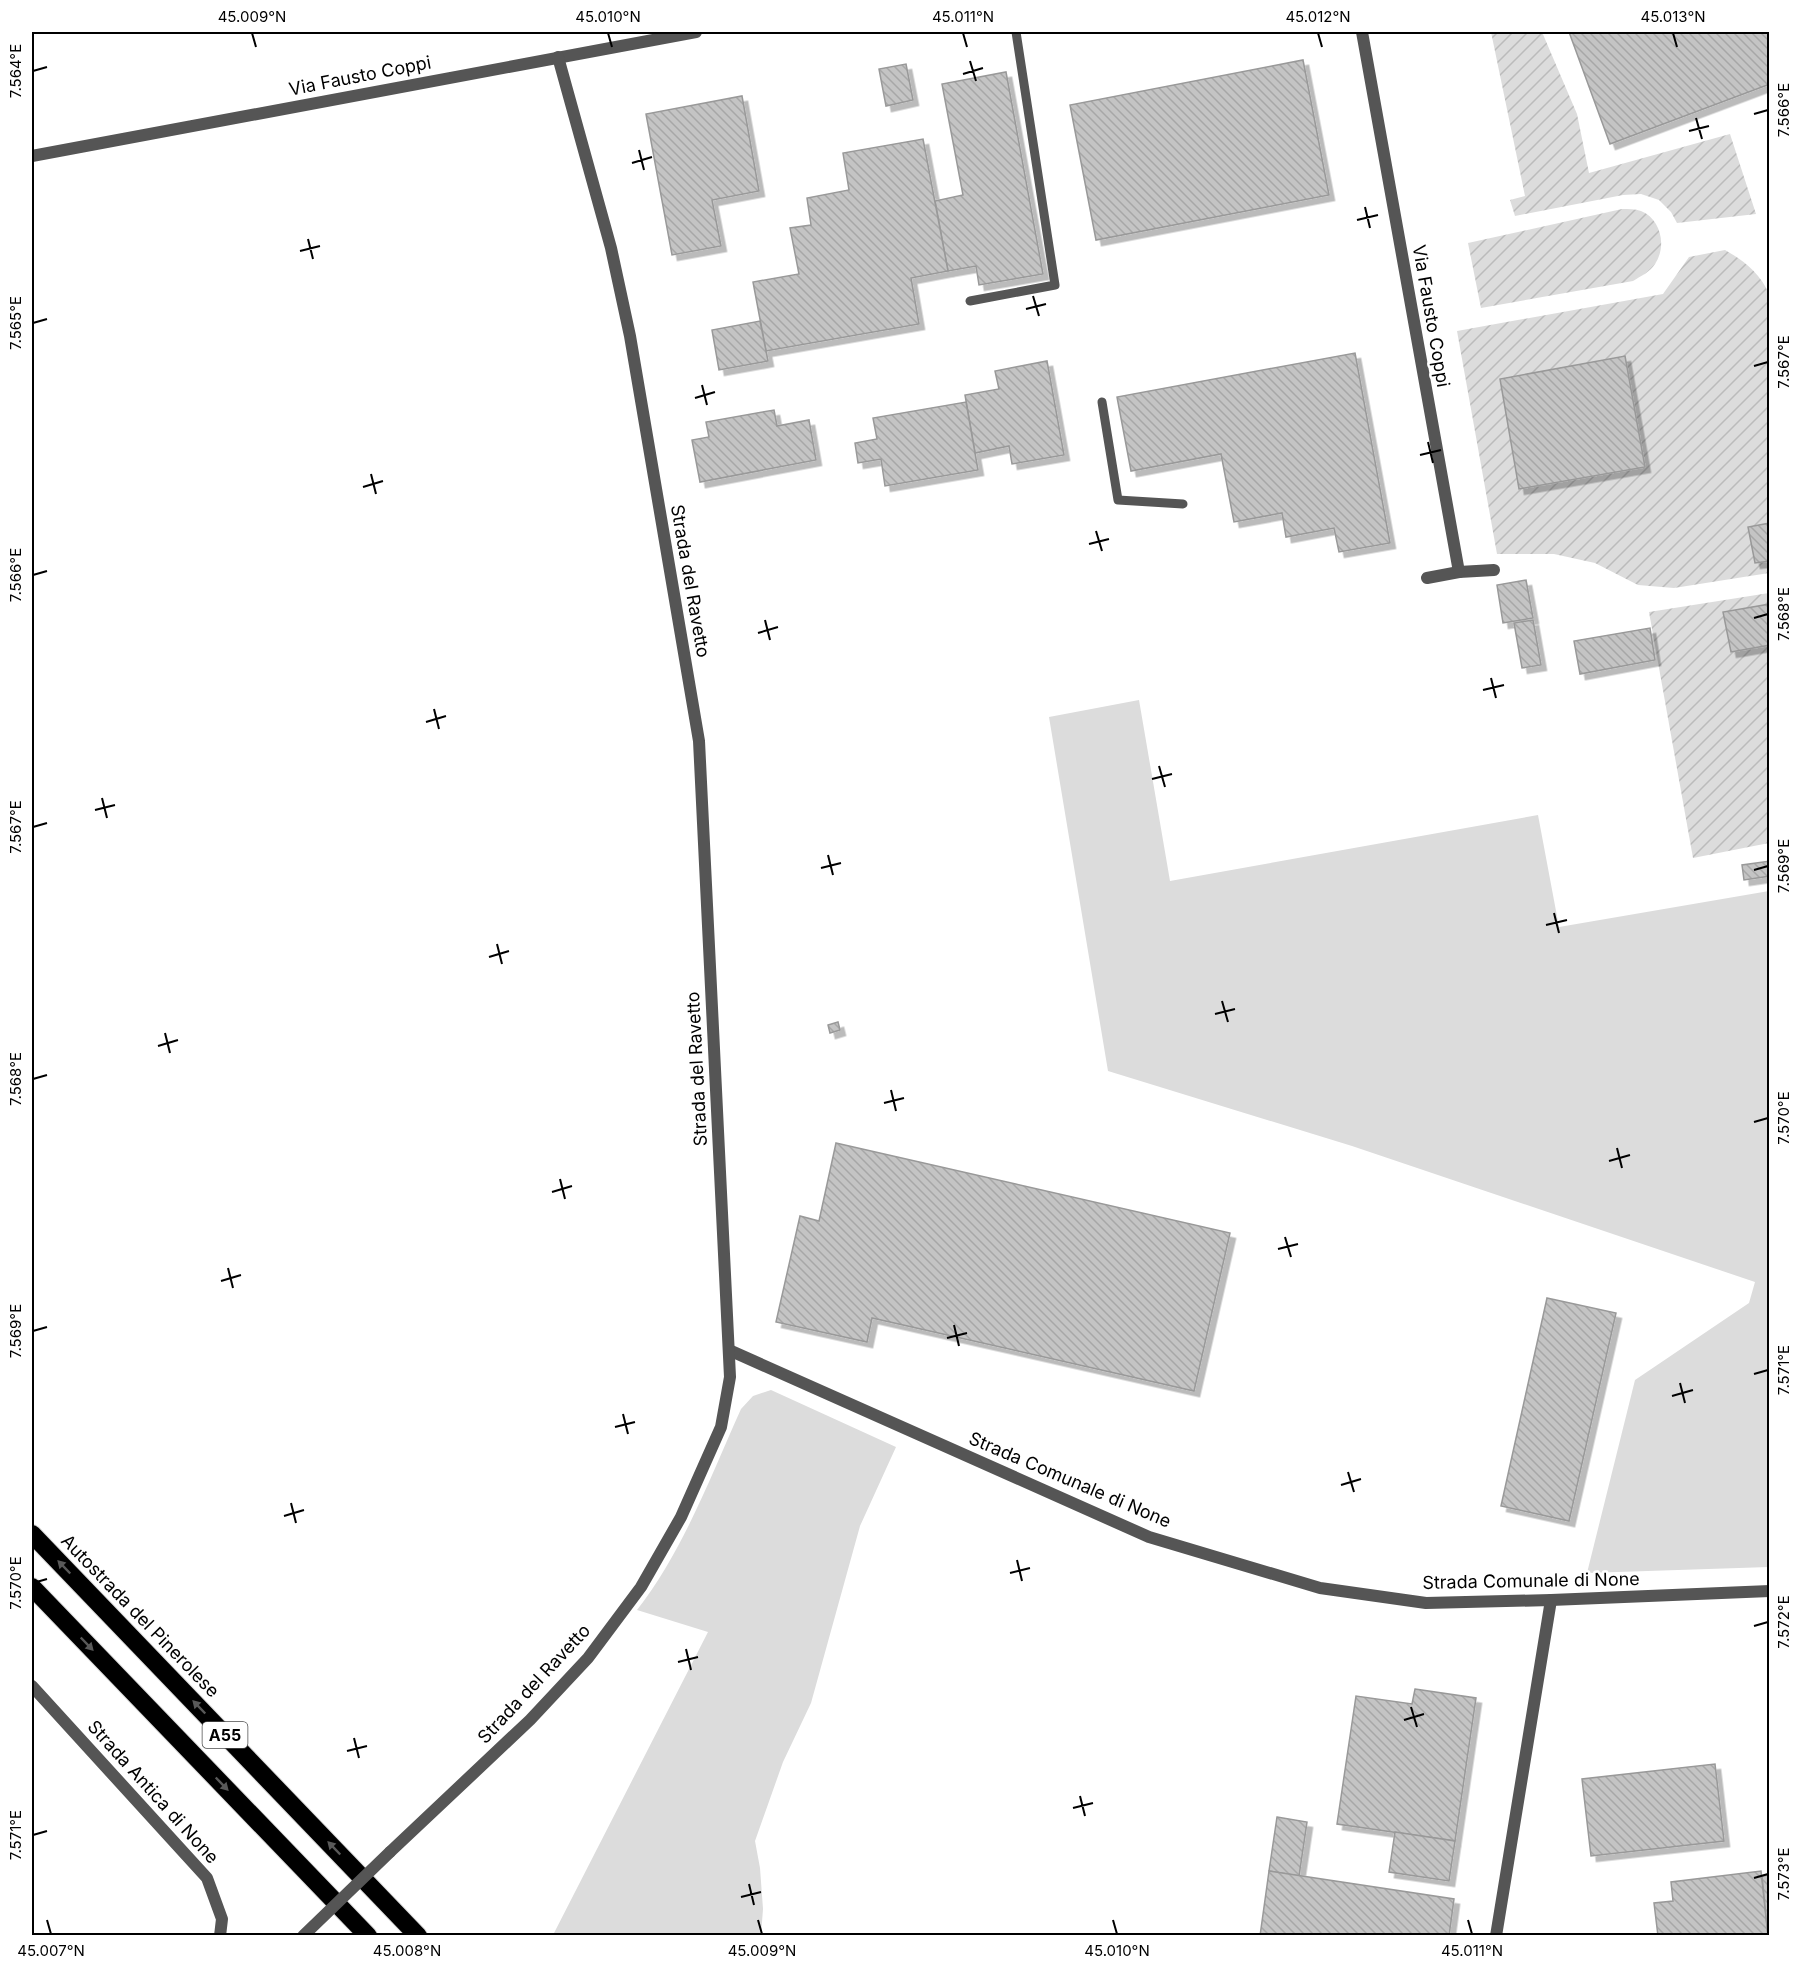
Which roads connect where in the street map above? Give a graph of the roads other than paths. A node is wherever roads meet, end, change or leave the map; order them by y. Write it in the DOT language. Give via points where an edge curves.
graph roads {
  1 [pos="696,32"];
  2 [pos="1016,32"];
  3 [pos="1362,32"];
  4 [pos="558,57"];
  5 [pos="32,156"];
  6 [pos="970,302"];
  7 [pos="1102,402"];
  8 [pos="1183,504"];
  9 [pos="1494,570"];
  10 [pos="1459,572"];
  11 [pos="1427,578"];
  12 [pos="729,1350"];
  13 [pos="32,1534"];
  14 [pos="32,1587"];
  15 [pos="1770,1591"];
  16 [pos="1551,1600"];
  17 [pos="32,1686"];
  18 [pos="220,1935"];
  19 [pos="303,1935"];
  20 [pos="368,1935"];
  21 [pos="418,1935"];
  22 [pos="1496,1935"];
  1 -- 4 [label="street, Via Fausto Coppi"];
  2 -- 6 [label="lane" via="1055,285"];
  3 -- 10 [label="street, Via Fausto Coppi"];
  4 -- 5 [label="street, Via Fausto Coppi"];
  4 -- 12 [label="street, Strada del Ravetto" via="611,248 630,336 699,741"];
  7 -- 8 [label="lane" via="1118,500"];
  9 -- 10 [label="street"];
  10 -- 11 [label="street"];
  12 -- 16 [label="street, Strada Comunale di None" via="1149,1537 1320,1588 1426,1603"];
  12 -- 19 [label="street, Strada del Ravetto, bridge" via="730,1377 721,1427 681,1517 641,1587 588,1658 531,1720"];
  21 -- 13 [label="highway, Autostrada del Pinerolese / A55, one-way"];
  14 -- 20 [label="highway, A55, one-way"];
  15 -- 16 [label="street, Strada Comunale di None"];
  16 -- 22 [label="street"];
  17 -- 18 [label="street, Strada Antica di None" via="207,1878 222,1919"];
}
